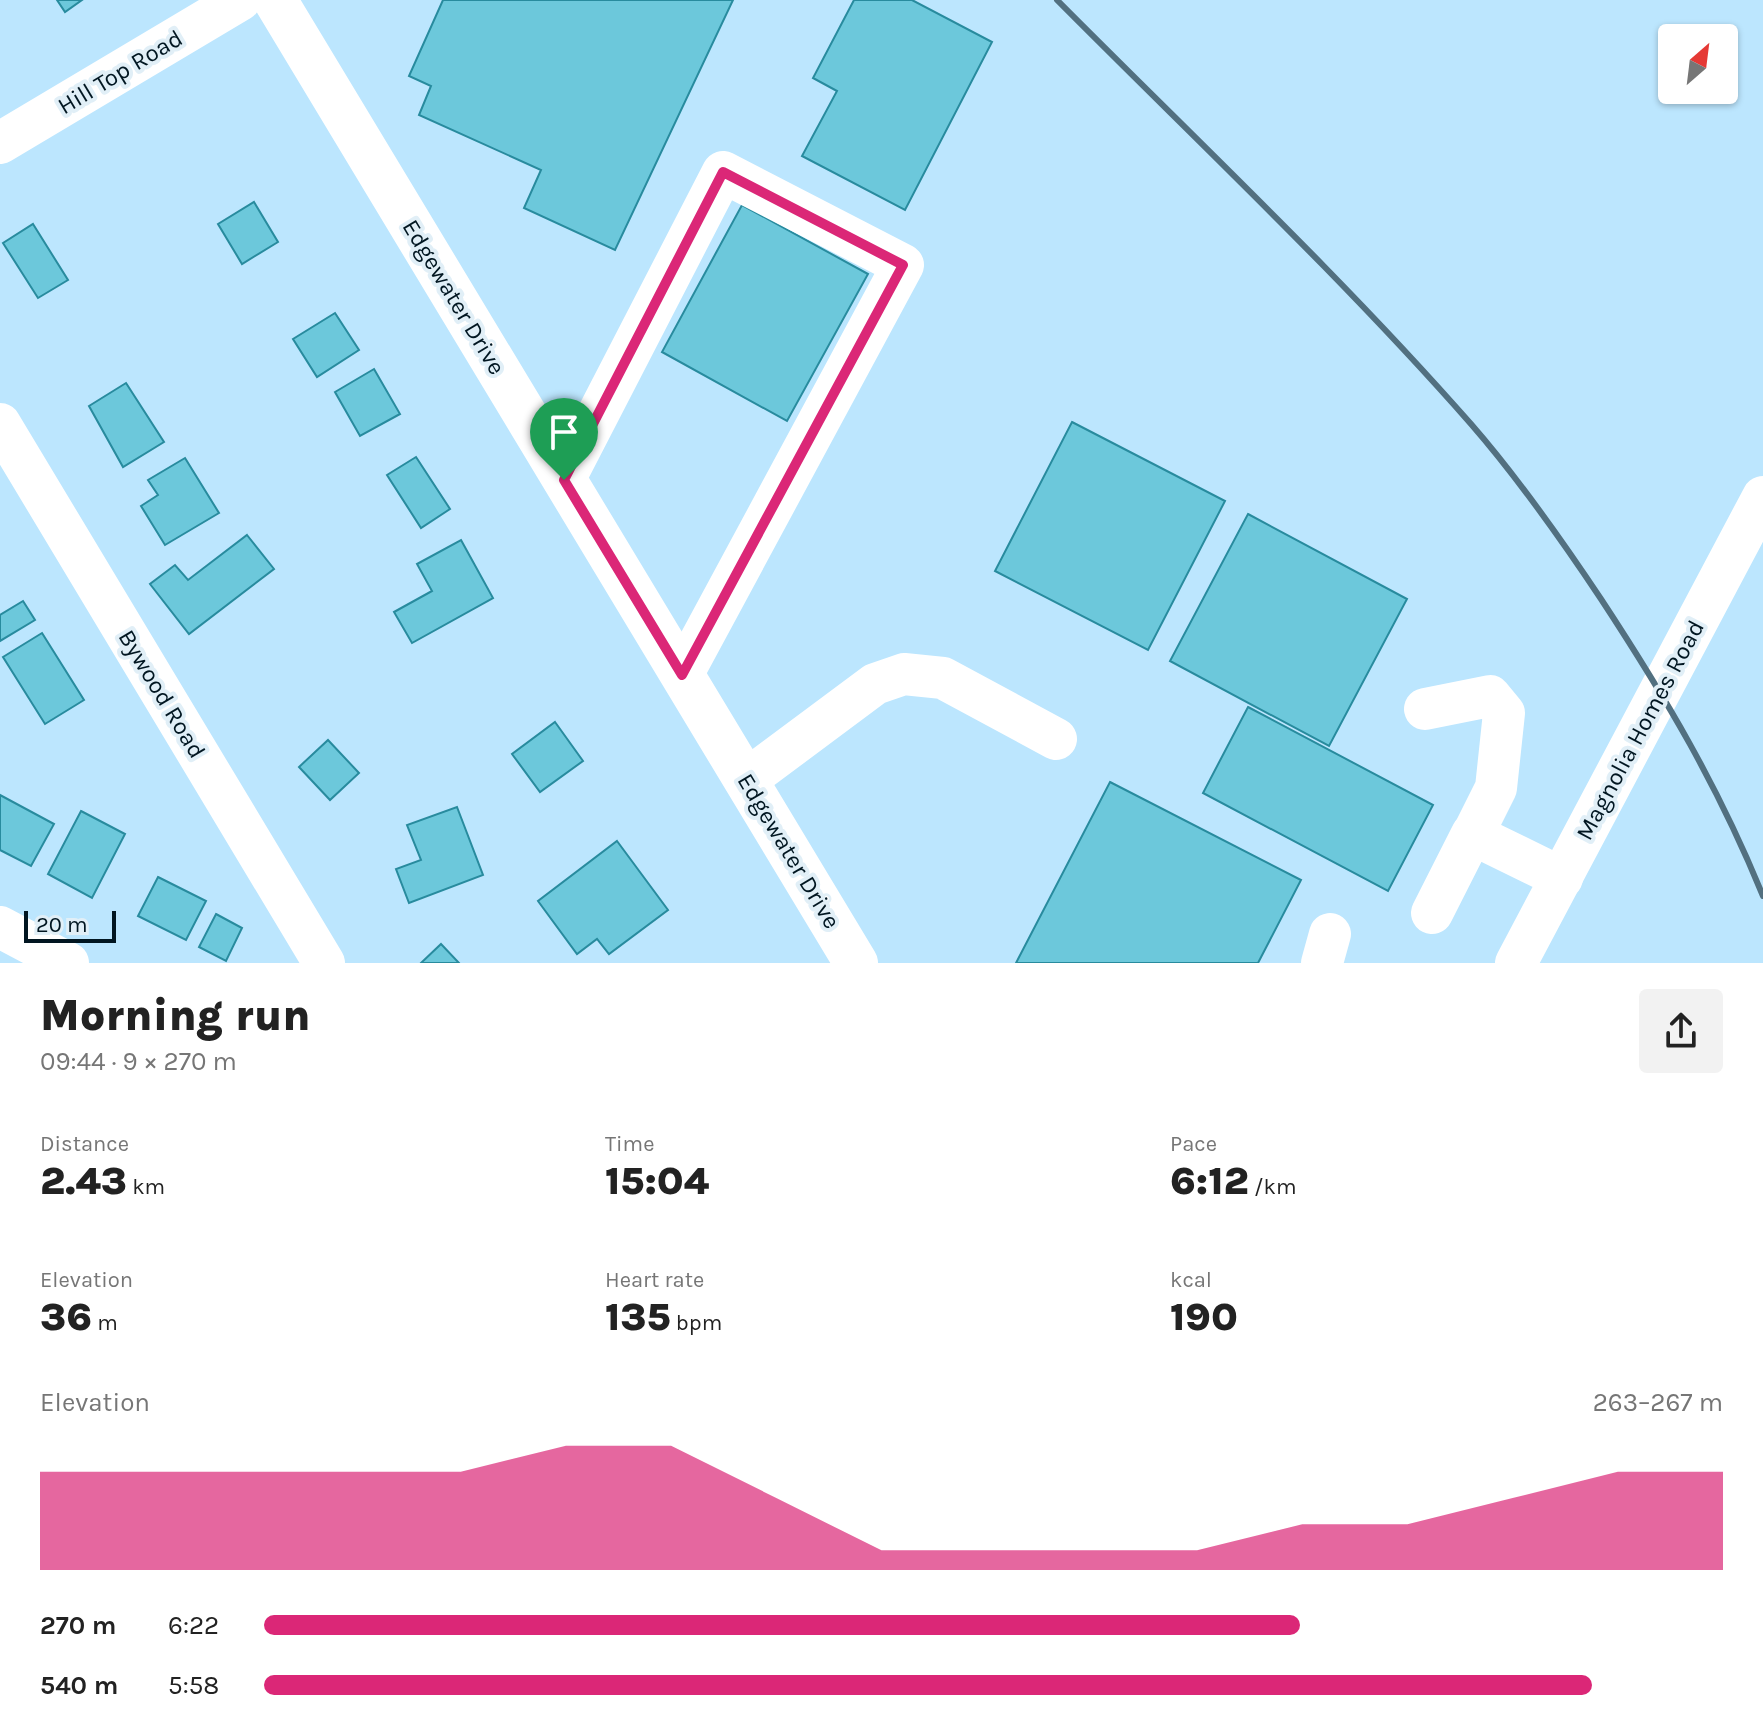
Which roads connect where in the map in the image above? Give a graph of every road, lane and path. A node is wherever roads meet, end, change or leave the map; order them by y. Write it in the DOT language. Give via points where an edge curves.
graph roads {
  1 [pos="240,0"];
  2 [pos="275,0"];
  3 [pos="0,143"];
  4 [pos="0,424"];
  5 [pos="564,480"];
  6 [pos="1763,497"];
  7 [pos="682,675"];
  8 [pos="1425,709"];
  9 [pos="1056,739"];
  10 [pos="746,780"];
  11 [pos="1473,834"];
  12 [pos="1562,878"];
  13 [pos="1432,913"];
  14 [pos="0,927"];
  15 [pos="68,963"];
  16 [pos="324,963"];
  17 [pos="856,963"];
  18 [pos="1516,963"];
  1 -- 3 [label="street, Hill Top Road"];
  2 -- 5 [label="main road, Edgewater Drive"];
  4 -- 16 [label="street, Bywood Road"];
  5 -- 7 [label="main road, Edgewater Drive"];
  5 -- 7 [label="street" via="723,172 903,265"];
  6 -- 12 [label="street, Magnolia Homes Road"];
  7 -- 10 [label="main road, Edgewater Drive"];
  8 -- 11 [label="street" via="1490,696 1504,713 1496,788"];
  9 -- 10 [label="street" via="943,678 904,674 875,684"];
  10 -- 17 [label="main road, Edgewater Drive"];
  11 -- 12 [label="street"];
  11 -- 13 [label="street"];
  12 -- 18 [label="street, Magnolia Homes Road"];
  14 -- 15 [label="street"];
}
